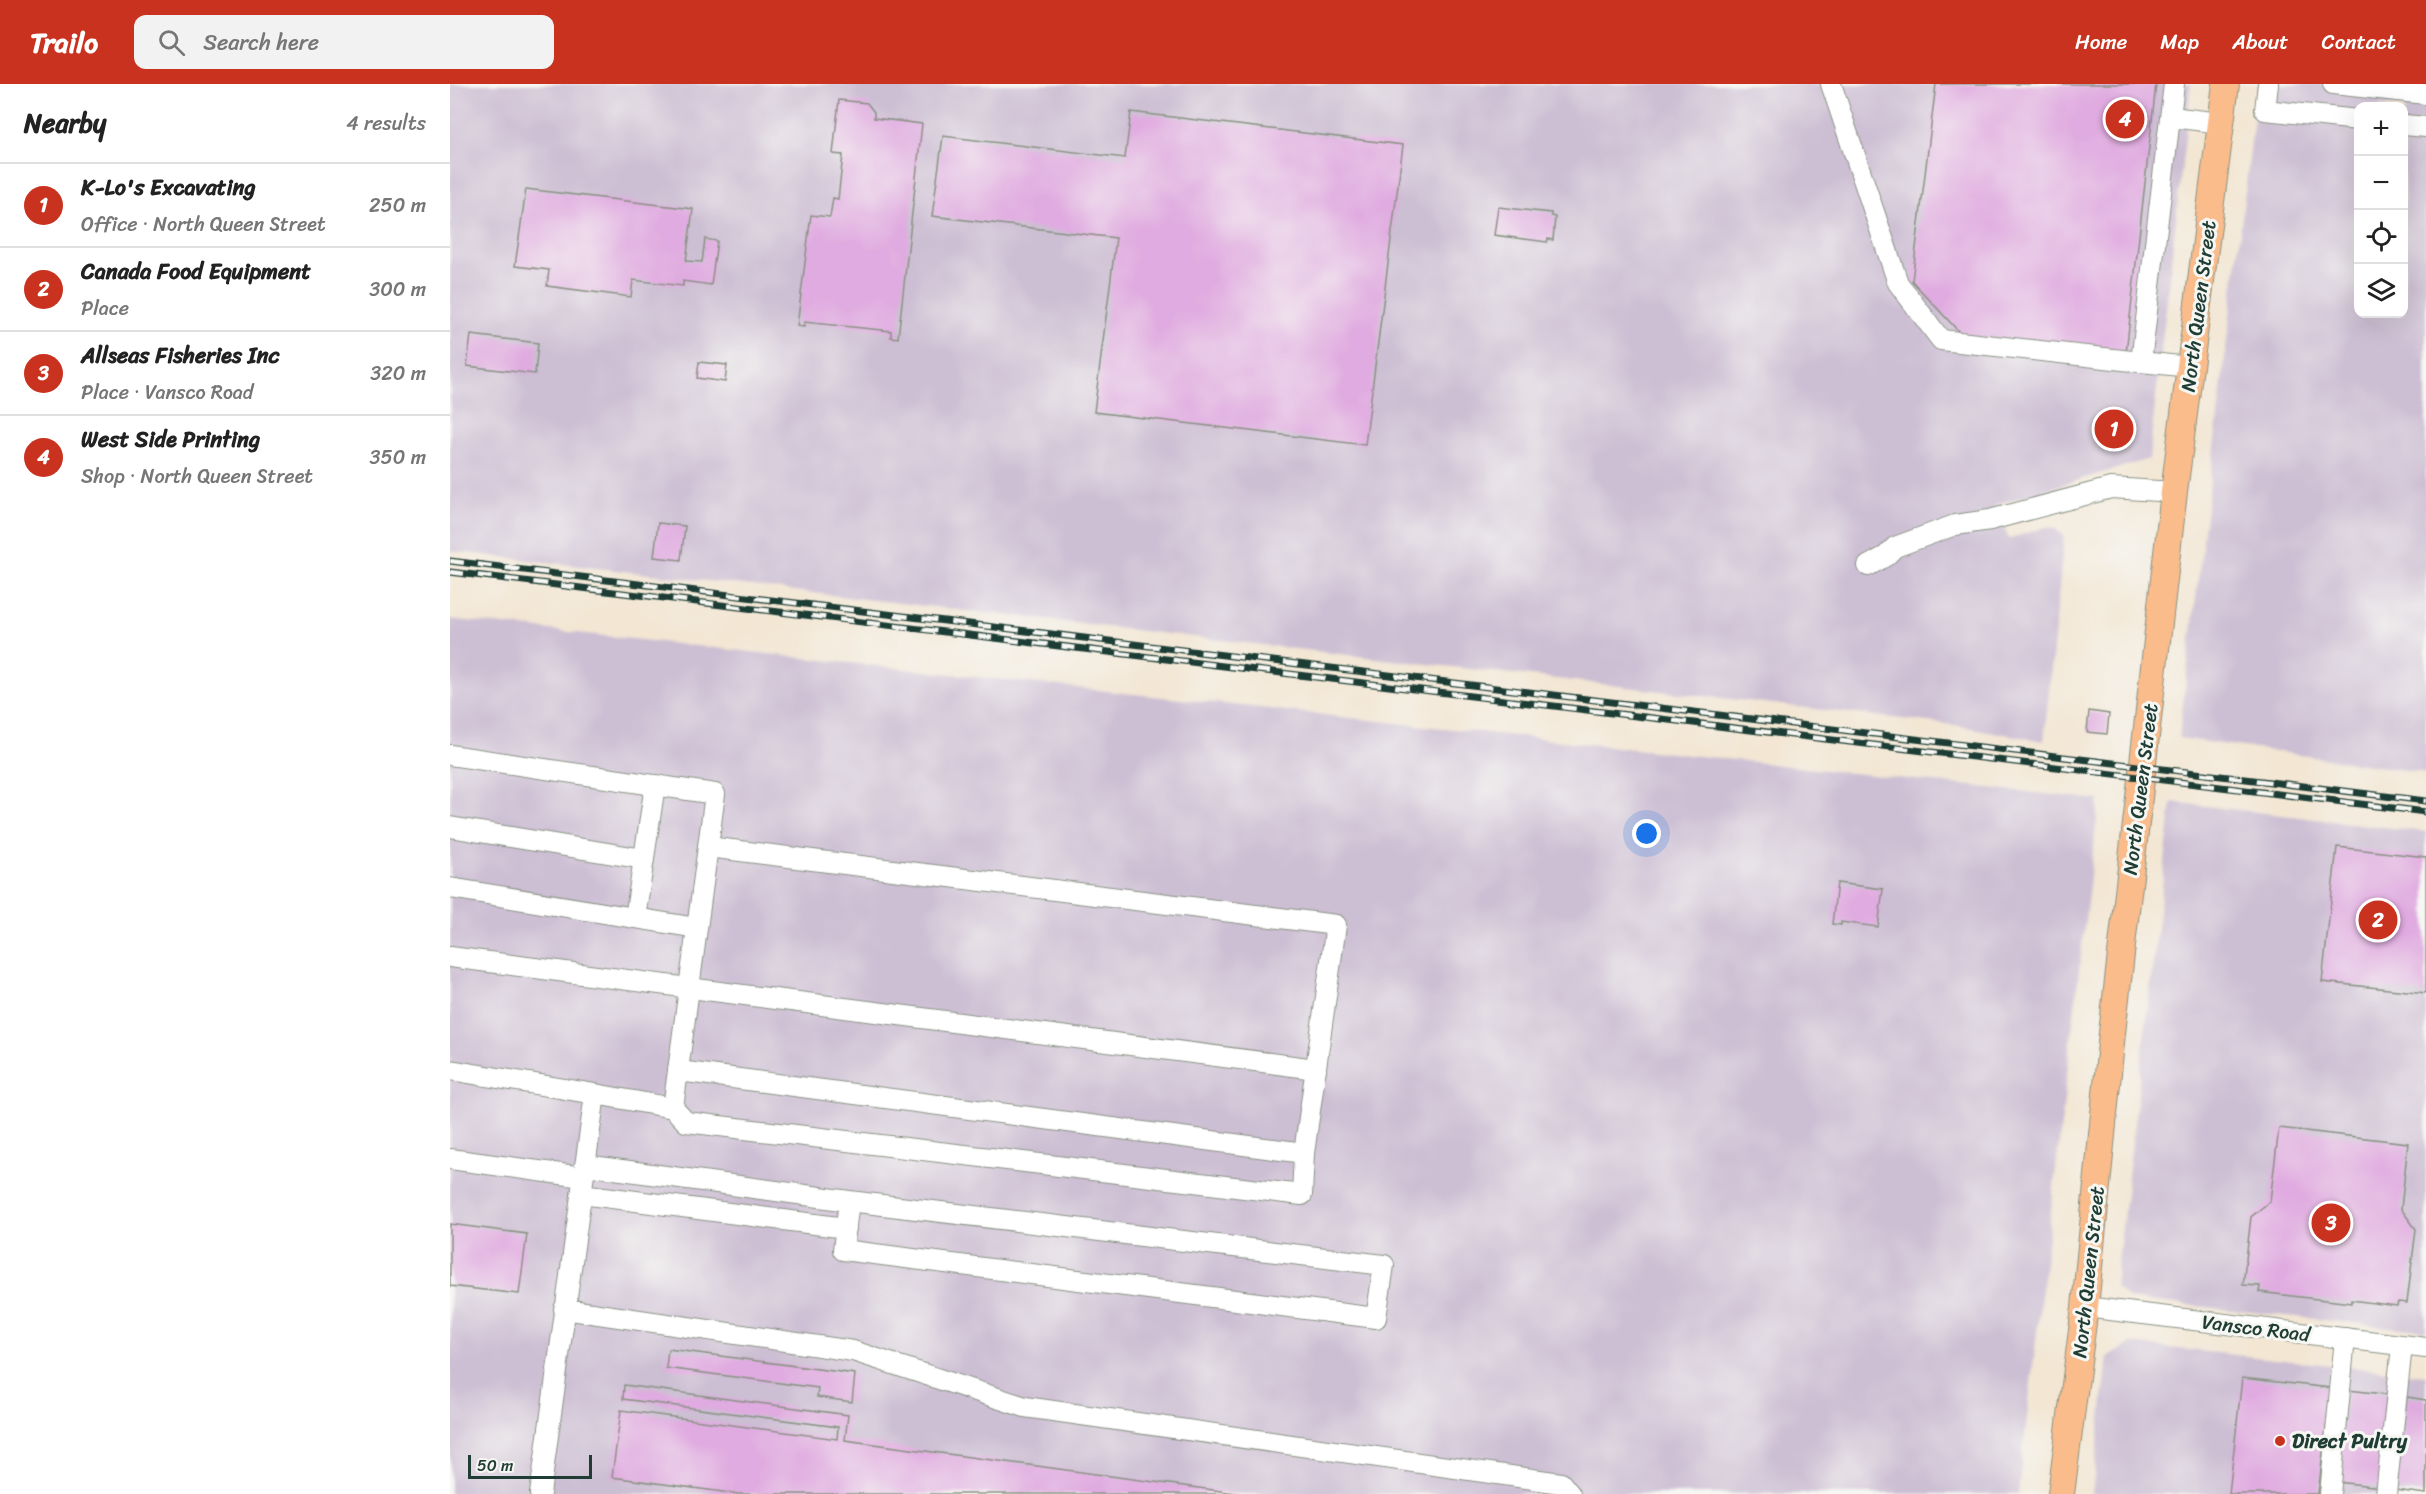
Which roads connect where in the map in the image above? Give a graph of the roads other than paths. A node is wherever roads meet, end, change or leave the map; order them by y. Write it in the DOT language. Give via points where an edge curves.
graph roads {
  1 [pos="1831,84"];
  2 [pos="2174,84"];
  3 [pos="2226,84"];
  4 [pos="2268,84"];
  5 [pos="2333,84"];
  6 [pos="2426,94"];
  7 [pos="2170,117"];
  8 [pos="2354,120"];
  9 [pos="2221,123"];
  10 [pos="2408,125"];
  11 [pos="2426,127"];
  12 [pos="2141,362"];
  13 [pos="2190,367"];
  14 [pos="2174,492"];
  15 [pos="1868,566"];
  16 [pos="450,755"];
  17 [pos="655,785"];
  18 [pos="450,827"];
  19 [pos="708,847"];
  20 [pos="644,859"];
  21 [pos="450,888"];
  22 [pos="635,918"];
  23 [pos="697,928"];
  24 [pos="450,957"];
  25 [pos="690,990"];
  26 [pos="450,1070"];
  27 [pos="1316,1070"];
  28 [pos="680,1071"];
  29 [pos="595,1094"];
  30 [pos="674,1108"];
  31 [pos="1304,1153"];
  32 [pos="450,1159"];
  33 [pos="583,1179"];
  34 [pos="849,1201"];
  35 [pos="846,1228"];
  36 [pos="2085,1307"];
  37 [pos="564,1309"];
  38 [pos="2345,1338"];
  39 [pos="2402,1346"];
  40 [pos="2426,1348"];
  41 [pos="540,1494"];
  42 [pos="1570,1494"];
  43 [pos="2061,1494"];
  44 [pos="2330,1494"];
  45 [pos="2386,1494"];
  1 -- 12 [label="street" via="1898,283 1941,340"];
  2 -- 7 [label="street"];
  3 -- 9 [label="main road, North Queen Street"];
  4 -- 8 [label="street" via="2265,110"];
  5 -- 6 [label="street"];
  7 -- 9 [label="street"];
  7 -- 12 [label="street"];
  9 -- 13 [label="main road, North Queen Street"];
  10 -- 11 [label="street"];
  12 -- 13 [label="street"];
  13 -- 14 [label="main road, North Queen Street"];
  14 -- 15 [label="street" via="2111,488 1990,520 1902,557 1886,556"];
  14 -- 36 [label="main road, North Queen Street"];
  16 -- 17 [label="street"];
  17 -- 19 [label="street" via="715,794"];
  17 -- 20 [label="street"];
  18 -- 20 [label="street"];
  19 -- 23 [label="street"];
  19 -- 27 [label="street" via="1336,925"];
  20 -- 22 [label="street"];
  21 -- 22 [label="street"];
  22 -- 23 [label="street"];
  23 -- 25 [label="street"];
  24 -- 25 [label="street"];
  25 -- 27 [label="street"];
  25 -- 28 [label="street"];
  26 -- 29 [label="street"];
  27 -- 31 [label="street"];
  28 -- 30 [label="street"];
  28 -- 31 [label="street"];
  29 -- 30 [label="street"];
  29 -- 33 [label="street"];
  30 -- 31 [label="street" via="686,1122 1302,1195"];
  32 -- 33 [label="street"];
  33 -- 34 [label="street"];
  33 -- 35 [label="street"];
  33 -- 37 [label="street"];
  34 -- 35 [label="street"];
  34 -- 35 [label="street" via="1384,1265 1376,1318 843,1250"];
  36 -- 38 [label="street, Vansco Road"];
  36 -- 43 [label="main road, North Queen Street"];
  37 -- 41 [label="street"];
  37 -- 42 [label="street" via="853,1351 1025,1407 1561,1483"];
  38 -- 39 [label="street, Vansco Road"];
  38 -- 44 [label="street"];
  39 -- 40 [label="street, Vansco Road"];
  39 -- 45 [label="street"];
}
